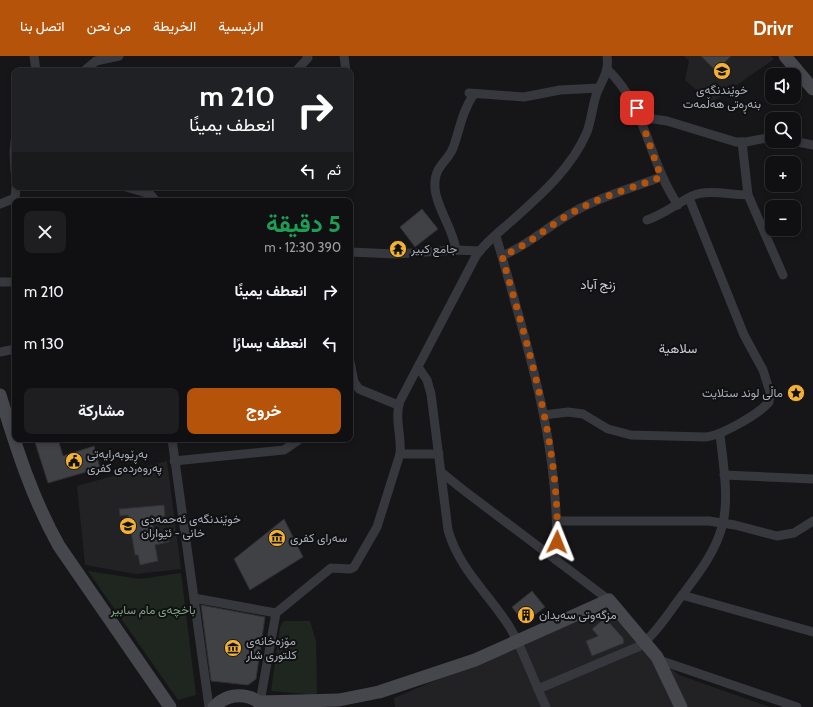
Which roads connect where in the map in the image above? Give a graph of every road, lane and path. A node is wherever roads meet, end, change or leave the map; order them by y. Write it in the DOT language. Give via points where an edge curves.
graph roads {
  1 [pos="34,56"];
  2 [pos="119,56"];
  3 [pos="307,56"];
  4 [pos="607,56"];
  5 [pos="785,56"];
  6 [pos="347,57"];
  7 [pos="36,68"];
  8 [pos="88,68"];
  9 [pos="301,68"];
  10 [pos="346,68"];
  11 [pos="607,69"];
  12 [pos="599,88"];
  13 [pos="813,89"];
  14 [pos="640,117"];
  15 [pos="765,139"];
  16 [pos="742,142"];
  17 [pos="801,143"];
  18 [pos="813,145"];
  19 [pos="661,177"];
  20 [pos="136,190"];
  21 [pos="748,195"];
  22 [pos="153,198"];
  23 [pos="689,198"];
  24 [pos="12,199"];
  25 [pos="0,204"];
  26 [pos="678,206"];
  27 [pos="647,220"];
  28 [pos="496,236"];
  29 [pos="456,250"];
  30 [pos="480,251"];
  31 [pos="353,252"];
  32 [pos="502,256"];
  33 [pos="783,275"];
  34 [pos="0,282"];
  35 [pos="12,282"];
  36 [pos="12,350"];
  37 [pos="0,352"];
  38 [pos="418,367"];
  39 [pos="353,377"];
  40 [pos="0,395"];
  41 [pos="398,405"];
  42 [pos="544,415"];
  43 [pos="12,431"];
  44 [pos="720,434"];
  45 [pos="15,442"];
  46 [pos="172,442"];
  47 [pos="296,442"];
  48 [pos="400,454"];
  49 [pos="439,454"];
  50 [pos="174,460"];
  51 [pos="441,472"];
  52 [pos="724,475"];
  53 [pos="813,479"];
  54 [pos="558,521"];
  55 [pos="813,521"];
  56 [pos="723,522"];
  57 [pos="556,560"];
  58 [pos="682,595"];
  59 [pos="194,598"];
  60 [pos="609,600"];
  61 [pos="276,613"];
  62 [pos="813,632"];
  63 [pos="518,641"];
  64 [pos="645,642"];
  65 [pos="659,660"];
  66 [pos="538,690"];
  67 [pos="262,705"];
  68 [pos="170,707"];
  69 [pos="209,707"];
  70 [pos="214,707"];
  71 [pos="546,707"];
  72 [pos="681,707"];
  73 [pos="797,707"];
  1 -- 7 [label="street"];
  2 -- 8 [label="street" via="96,61"];
  3 -- 9 [label="street"];
  4 -- 11 [label="street"];
  5 -- 13 [label="street"];
  6 -- 10 [label="street"];
  11 -- 12 [label="street"];
  11 -- 14 [label="street" via="627,91"];
  12 -- 28 [label="street" via="587,132 570,160 541,195"];
  12 -- 29 [label="street" via="560,90 524,97 472,94 452,149 439,166 435,184 436,194"];
  14 -- 16 [label="street" via="667,121"];
  14 -- 19 [label="street"];
  15 -- 16 [label="street"];
  16 -- 21 [label="street"];
  17 -- 18 [label="street"];
  19 -- 26 [label="street"];
  19 -- 32 [label="street" via="586,205 523,246"];
  20 -- 22 [label="street" via="150,194"];
  21 -- 23 [label="street" via="704,194"];
  21 -- 33 [label="street"];
  23 -- 26 [label="street"];
  23 -- 44 [label="street" via="744,335 761,364 771,395 769,402 764,406"];
  24 -- 25 [label="street"];
  26 -- 27 [label="street"];
  28 -- 30 [label="street"];
  28 -- 32 [label="street"];
  29 -- 30 [label="street"];
  29 -- 31 [label="street" via="396,254"];
  30 -- 38 [label="street"];
  32 -- 42 [label="street"];
  34 -- 35 [label="street"];
  36 -- 37 [label="street"];
  38 -- 41 [label="street"];
  38 -- 49 [label="street" via="429,386"];
  39 -- 41 [label="street" via="359,389"];
  40 -- 43 [label="street"];
  41 -- 48 [label="street"];
  42 -- 44 [label="street" via="568,412 583,414 615,432 639,436 705,437"];
  42 -- 54 [label="street"];
  44 -- 52 [label="street"];
  45 -- 68 [label="street" via="30,486 48,526"];
  46 -- 50 [label="street"];
  47 -- 50 [label="street" via="284,450"];
  48 -- 49 [label="street"];
  48 -- 61 [label="street" via="378,527 355,565 350,569 331,568"];
  49 -- 51 [label="street"];
  50 -- 59 [label="street"];
  51 -- 57 [label="street"];
  51 -- 63 [label="street" via="448,530 456,552"];
  52 -- 53 [label="street"];
  52 -- 56 [label="street"];
  54 -- 56 [label="street"];
  54 -- 57 [label="street"];
  55 -- 56 [label="street" via="794,533 777,536"];
  56 -- 58 [label="street" via="706,562"];
  57 -- 60 [label="street"];
  58 -- 62 [label="street"];
  58 -- 64 [label="street"];
  59 -- 61 [label="street"];
  59 -- 69 [label="street"];
  60 -- 63 [label="street"];
  60 -- 64 [label="street"];
  61 -- 67 [label="street"];
  63 -- 66 [label="street"];
  63 -- 67 [label="street" via="454,668 366,696"];
  64 -- 65 [label="street"];
  64 -- 66 [label="street" via="634,650"];
  65 -- 72 [label="street"];
  65 -- 73 [label="street"];
  66 -- 71 [label="street"];
  67 -- 70 [label="street" via="252,698 232,696"];
}
